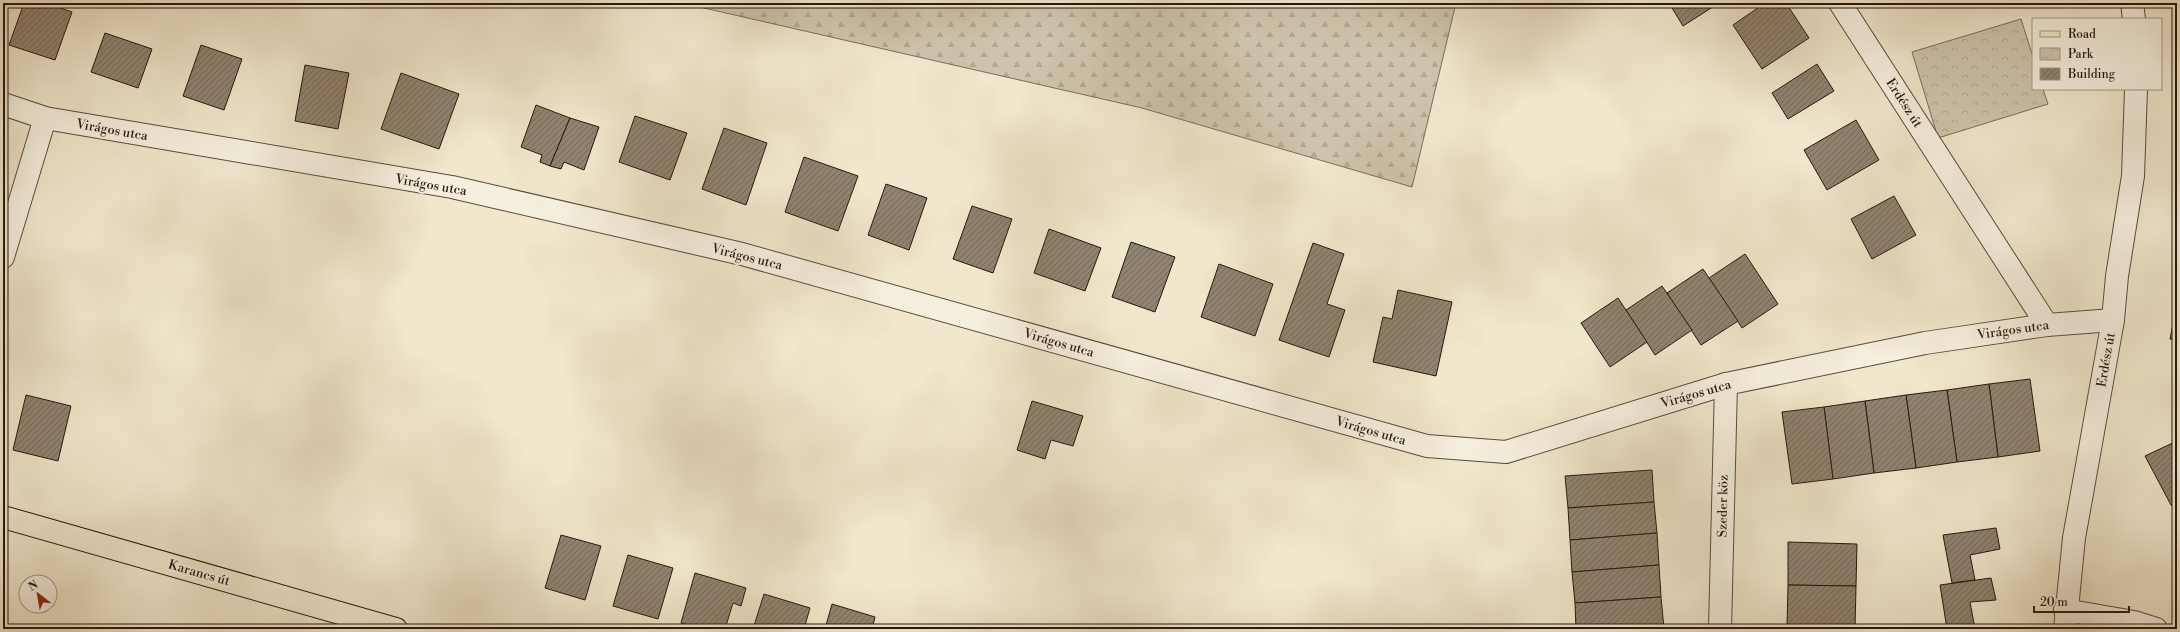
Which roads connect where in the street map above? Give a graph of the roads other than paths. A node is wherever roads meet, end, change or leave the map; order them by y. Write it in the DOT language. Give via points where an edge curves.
graph roads {
  1 [pos="1840,3"];
  2 [pos="2132,3"];
  3 [pos="2134,18"];
  4 [pos="2136,90"];
  5 [pos="3,104"];
  6 [pos="44,118"];
  7 [pos="3,257"];
  8 [pos="2113,320"];
  9 [pos="2047,325"];
  10 [pos="1726,384"];
  11 [pos="3,517"];
  12 [pos="2065,619"];
  13 [pos="396,629"];
  14 [pos="1720,629"];
  15 [pos="2156,629"];
  1 -- 9 [label="street, Erdész út"];
  2 -- 3 [label="street"];
  4 -- 8 [label="street, Erdész út" via="2133,176 2117,276"];
  5 -- 6 [label="street, Virágos utca"];
  6 -- 7 [label="street"];
  6 -- 10 [label="street, Virágos utca" via="452,187 742,254 1427,446 1506,452"];
  8 -- 9 [label="street, Virágos utca"];
  8 -- 12 [label="street, Erdész út" via="2074,538"];
  9 -- 10 [label="street, Virágos utca" via="1925,343"];
  10 -- 14 [label="street, Szeder köz"];
  11 -- 13 [label="main road, Karancs út"];
  12 -- 15 [label="street" via="2142,624"];
}
